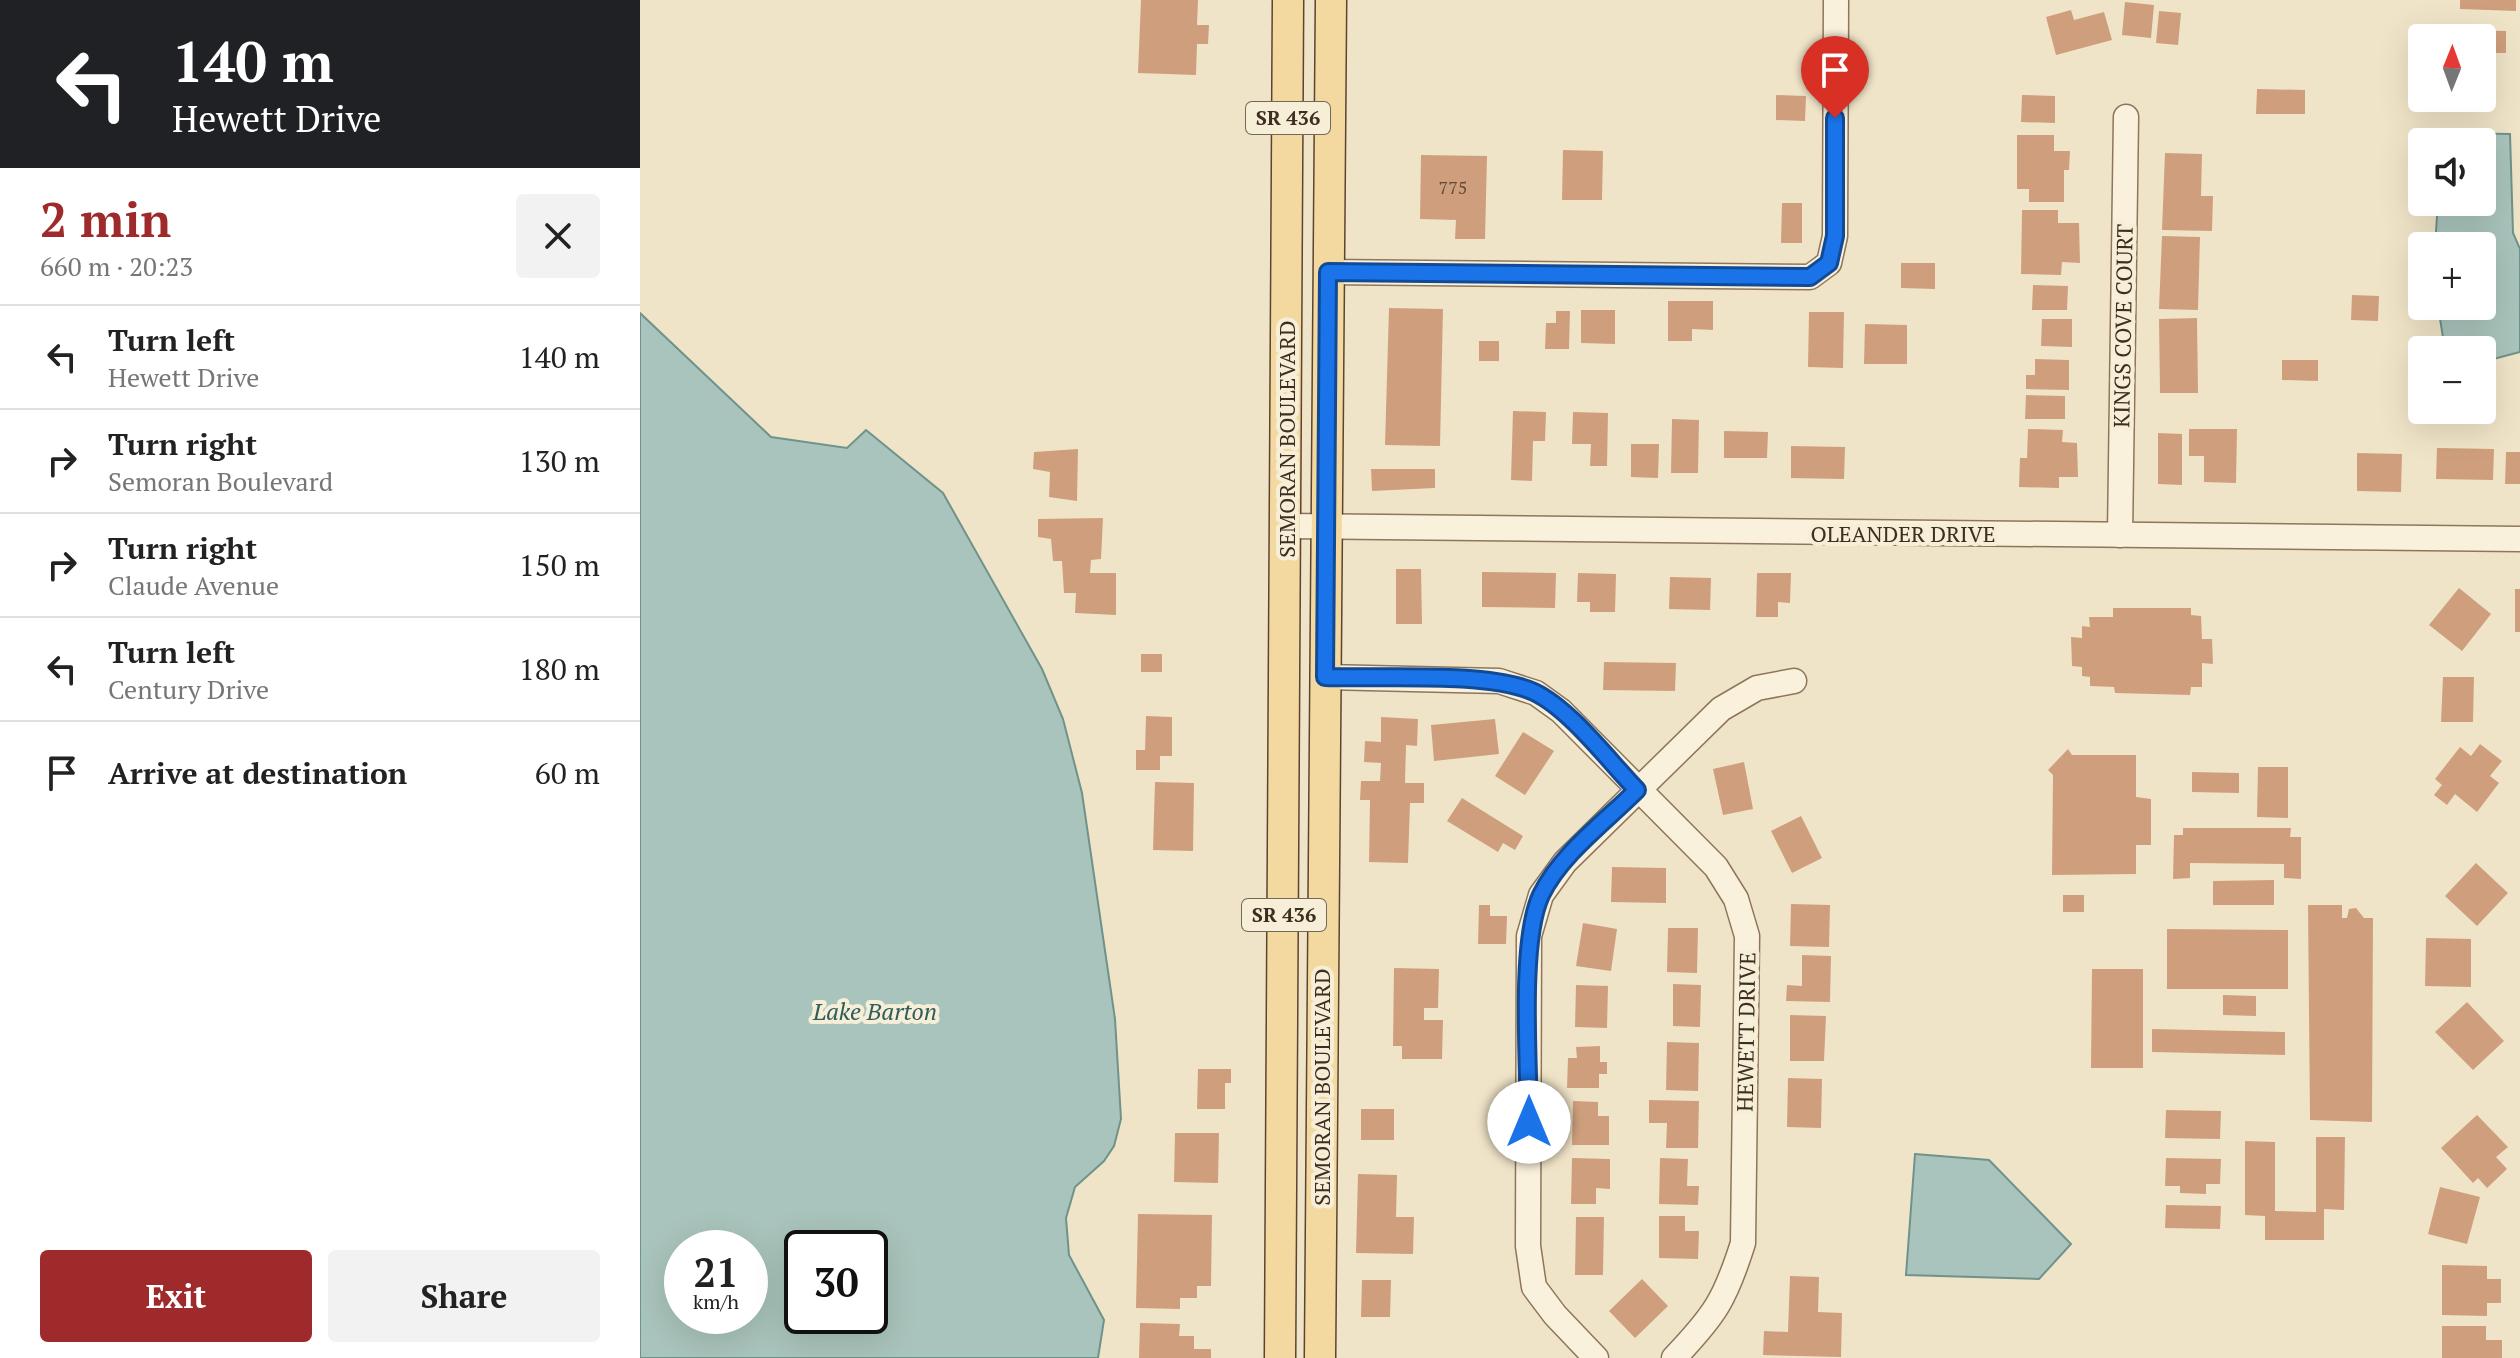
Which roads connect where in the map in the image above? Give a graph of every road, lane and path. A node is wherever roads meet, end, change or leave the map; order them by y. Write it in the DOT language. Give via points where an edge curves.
graph roads {
  1 [pos="1288,0"];
  2 [pos="1331,0"];
  3 [pos="1836,0"];
  4 [pos="2126,117"];
  5 [pos="1328,272"];
  6 [pos="1287,526"];
  7 [pos="1326,527"];
  8 [pos="2120,535"];
  9 [pos="2520,539"];
  10 [pos="1325,677"];
  11 [pos="1794,681"];
  12 [pos="1637,790"];
  13 [pos="1280,1358"];
  14 [pos="1320,1358"];
  15 [pos="1596,1358"];
  16 [pos="1674,1358"];
  1 -- 6 [label="main road, SEMORAN BOULEVARD / SR 436"];
  2 -- 5 [label="main road, SEMORAN BOULEVARD / SR 436"];
  3 -- 5 [label="street" via="1835,236 1829,263 1810,277"];
  4 -- 8 [label="street, KINGS COVE COURT"];
  5 -- 7 [label="main road, SEMORAN BOULEVARD / SR 436"];
  6 -- 7 [label="street, OLEANDER DRIVE"];
  6 -- 13 [label="main road, SEMORAN BOULEVARD / SR 436"];
  7 -- 8 [label="street, OLEANDER DRIVE"];
  7 -- 10 [label="main road, SEMORAN BOULEVARD / SR 436"];
  8 -- 9 [label="street, OLEANDER DRIVE"];
  10 -- 12 [label="street, HEWETT DRIVE" via="1499,681 1536,693 1561,711"];
  10 -- 14 [label="main road, SEMORAN BOULEVARD / SR 436"];
  11 -- 12 [label="street" via="1757,688 1721,709"];
  12 -- 15 [label="street" via="1565,862 1541,895 1529,936 1528,1246 1534,1287"];
  12 -- 16 [label="street, HEWETT DRIVE" via="1716,867 1736,899 1747,936 1743,1243 1712,1318"];
}
